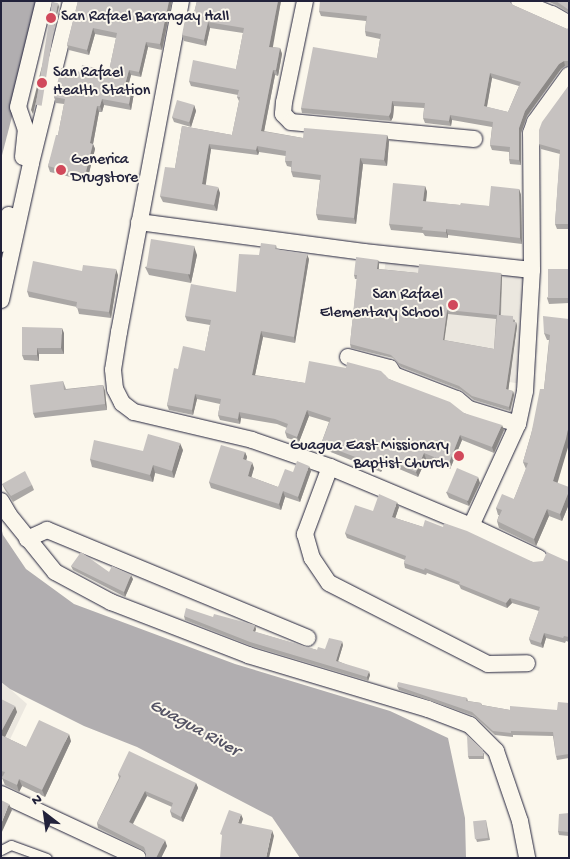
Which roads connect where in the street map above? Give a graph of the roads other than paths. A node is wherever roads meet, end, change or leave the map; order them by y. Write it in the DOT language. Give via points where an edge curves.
graph roads {
  1 [pos="44,1"];
  2 [pos="71,1"];
  3 [pos="181,1"];
  4 [pos="305,1"];
  5 [pos="519,1"];
  6 [pos="569,24"];
  7 [pos="569,75"];
  8 [pos="474,139"];
  9 [pos="139,222"];
  10 [pos="1,244"];
  11 [pos="532,270"];
  12 [pos="1,300"];
  13 [pos="348,357"];
  14 [pos="518,424"];
  15 [pos="330,467"];
  16 [pos="1,501"];
  17 [pos="471,526"];
  18 [pos="27,539"];
  19 [pos="539,558"];
  20 [pos="308,638"];
  21 [pos="527,663"];
  22 [pos="1,794"];
  23 [pos="1,850"];
  24 [pos="116,853"];
  25 [pos="47,858"];
  26 [pos="138,858"];
  27 [pos="527,858"];
  1 -- 10 [label="street" via="18,106 26,141"];
  2 -- 12 [label="street"];
  3 -- 9 [label="street"];
  4 -- 8 [label="street" via="284,102 283,114 291,122"];
  5 -- 6 [label="street"];
  7 -- 11 [label="street" via="535,122 531,133"];
  9 -- 11 [label="street" via="371,253"];
  9 -- 15 [label="street" via="113,370 115,389 122,403 134,412 252,440"];
  11 -- 14 [label="street" via="526,382"];
  13 -- 14 [label="street" via="390,368 394,375 458,400 469,408"];
  14 -- 17 [label="street"];
  15 -- 17 [label="street"];
  15 -- 21 [label="street" via="306,534 312,558 329,583 488,664"];
  16 -- 18 [label="street"];
  17 -- 19 [label="street"];
  18 -- 20 [label="street" via="47,530"];
  18 -- 27 [label="street" via="55,572 111,602 248,655 470,725 496,751 520,821"];
  22 -- 24 [label="street"];
  23 -- 25 [label="lane" via="11,845"];
  24 -- 26 [label="street"];
}
